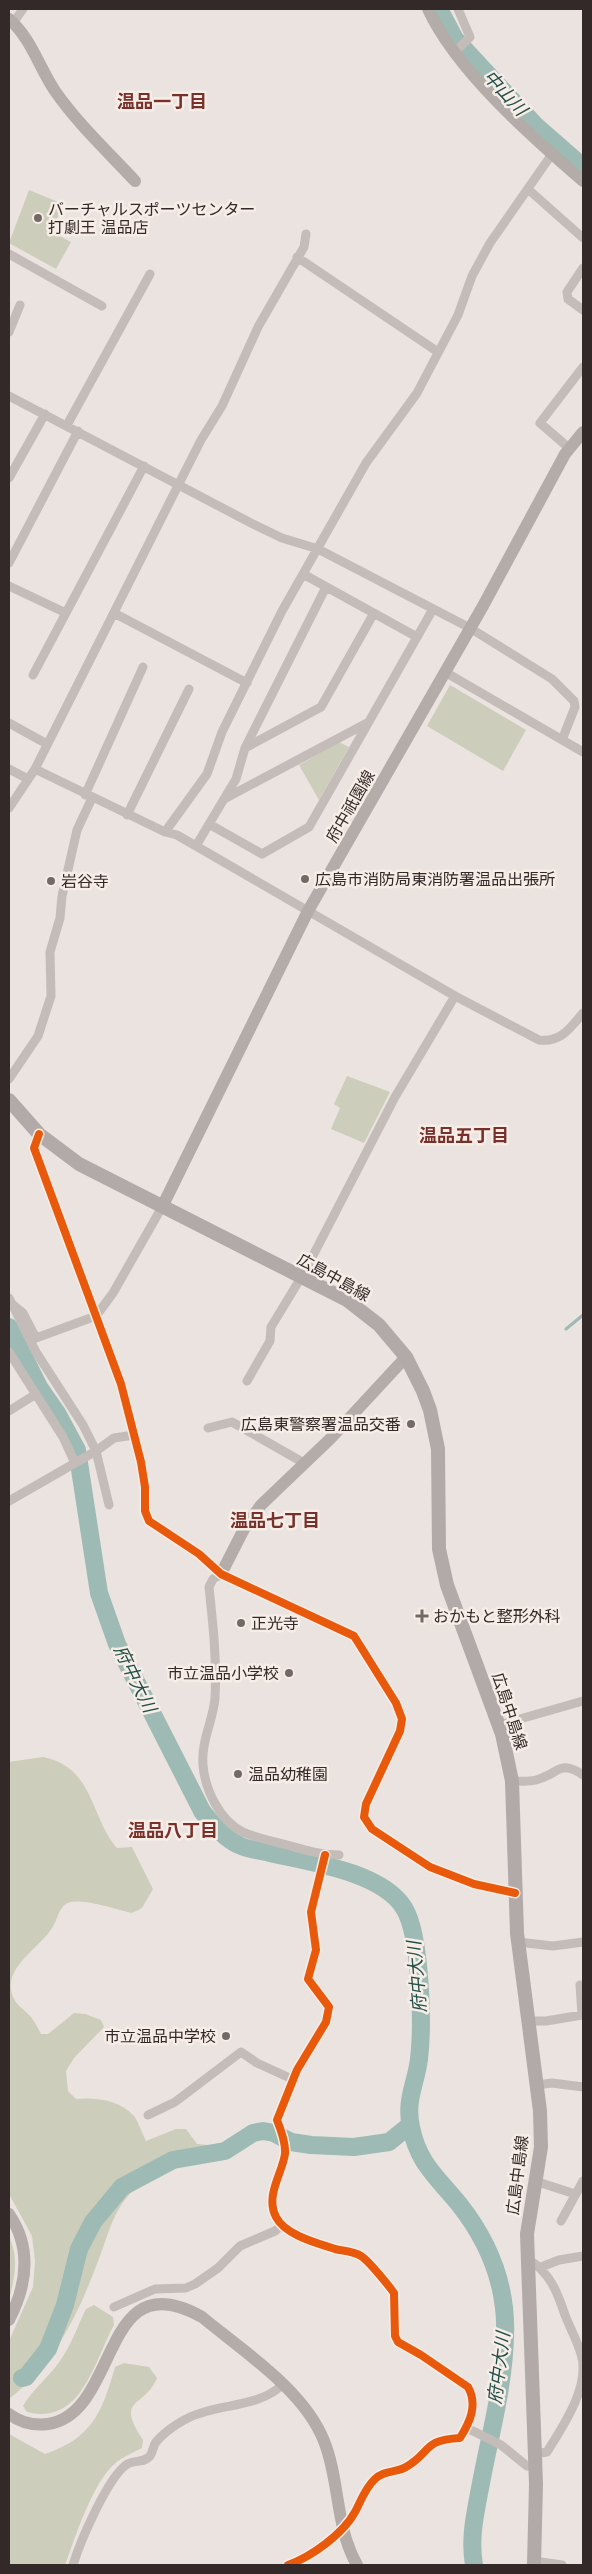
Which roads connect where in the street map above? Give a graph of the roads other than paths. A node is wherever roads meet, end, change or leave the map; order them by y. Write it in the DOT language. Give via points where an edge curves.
graph roads {
  1 [pos="23,9"];
  2 [pos="428,9"];
  3 [pos="458,9"];
  4 [pos="11,21"];
  5 [pos="454,53"];
  6 [pos="552,154"];
  7 [pos="135,181"];
  8 [pos="583,181"];
  9 [pos="529,190"];
  10 [pos="306,234"];
  11 [pos="583,238"];
  12 [pos="9,254"];
  13 [pos="298,257"];
  14 [pos="583,268"];
  15 [pos="150,274"];
  16 [pos="20,305"];
  17 [pos="102,306"];
  18 [pos="583,310"];
  19 [pos="9,332"];
  20 [pos="438,352"];
  21 [pos="583,367"];
  22 [pos="9,396"];
  23 [pos="45,414"];
  24 [pos="67,425"];
  25 [pos="78,431"];
  26 [pos="583,432"];
  27 [pos="569,448"];
  28 [pos="144,466"];
  29 [pos="9,478"];
  30 [pos="179,484"];
  31 [pos="318,548"];
  32 [pos="9,562"];
  33 [pos="304,574"];
  34 [pos="9,586"];
  35 [pos="326,587"];
  36 [pos="433,609"];
  37 [pos="66,613"];
  38 [pos="114,613"];
  39 [pos="374,613"];
  40 [pos="470,628"];
  41 [pos="417,637"];
  42 [pos="143,667"];
  43 [pos="445,672"];
  44 [pos="33,675"];
  45 [pos="246,683"];
  46 [pos="190,689"];
  47 [pos="369,722"];
  48 [pos="9,723"];
  49 [pos="562,740"];
  50 [pos="47,744"];
  51 [pos="245,748"];
  52 [pos="583,752"];
  53 [pos="35,768"];
  54 [pos="9,769"];
  55 [pos="28,780"];
  56 [pos="88,796"];
  57 [pos="223,799"];
  58 [pos="9,808"];
  59 [pos="127,815"];
  60 [pos="209,824"];
  61 [pos="165,832"];
  62 [pos="196,846"];
  63 [pos="308,911"];
  64 [pos="455,996"];
  65 [pos="583,1013"];
  66 [pos="9,1079"];
  67 [pos="9,1100"];
  68 [pos="39,1134"];
  69 [pos="162,1207"];
  70 [pos="301,1277"];
  71 [pos="10,1301"];
  72 [pos="96,1316"];
  73 [pos="9,1352"];
  74 [pos="406,1357"];
  75 [pos="247,1381"];
  76 [pos="36,1394"];
  77 [pos="9,1411"];
  78 [pos="208,1428"];
  79 [pos="134,1435"];
  80 [pos="96,1451"];
  81 [pos="75,1463"];
  82 [pos="304,1463"];
  83 [pos="9,1501"];
  84 [pos="109,1505"];
  85 [pos="221,1574"];
  86 [pos="583,1700"];
  87 [pos="499,1725"];
  88 [pos="583,1775"];
  89 [pos="512,1781"];
  90 [pos="339,1855"];
  91 [pos="324,1856"];
  92 [pos="515,1893"];
  93 [pos="518,1942"];
  94 [pos="583,1942"];
  95 [pos="580,1985"];
  96 [pos="528,2021"];
  97 [pos="292,2080"];
  98 [pos="536,2085"];
  99 [pos="583,2087"];
  100 [pos="148,2115"];
  101 [pos="535,2180"];
  102 [pos="583,2181"];
  103 [pos="575,2194"];
  104 [pos="9,2214"];
  105 [pos="561,2221"];
  106 [pos="281,2226"];
  107 [pos="583,2256"];
  108 [pos="528,2259"];
  109 [pos="541,2267"];
  110 [pos="147,2293"];
  111 [pos="152,2306"];
  112 [pos="114,2307"];
  113 [pos="9,2320"];
  114 [pos="283,2384"];
  115 [pos="12,2416"];
  116 [pos="469,2429"];
  117 [pos="535,2461"];
  118 [pos="342,2529"];
  119 [pos="534,2563"];
  120 [pos="73,2565"];
  121 [pos="288,2565"];
  122 [pos="357,2565"];
  123 [pos="562,2565"];
  1 -- 4 [label="street"];
  2 -- 5 [label="street" via="438,31"];
  3 -- 5 [label="street" via="470,37"];
  4 -- 7 [label="street" via="26,37 56,91 84,127"];
  5 -- 6 [label="street"];
  6 -- 8 [label="street"];
  6 -- 9 [label="street"];
  9 -- 11 [label="street"];
  9 -- 20 [label="street" via="490,243"];
  10 -- 13 [label="street"];
  12 -- 17 [label="street"];
  13 -- 20 [label="street"];
  13 -- 30 [label="street" via="258,327 222,406"];
  14 -- 18 [label="street" via="567,292 568,299"];
  15 -- 24 [label="street"];
  16 -- 19 [label="street"];
  20 -- 31 [label="street" via="416,393 366,463"];
  21 -- 27 [label="street" via="540,423"];
  22 -- 23 [label="street"];
  23 -- 24 [label="street"];
  23 -- 29 [label="street"];
  24 -- 25 [label="street"];
  25 -- 28 [label="street"];
  25 -- 32 [label="street"];
  26 -- 27 [label="street, 府中祇園線"];
  27 -- 40 [label="street, 府中祇園線"];
  28 -- 30 [label="street"];
  28 -- 37 [label="street"];
  30 -- 31 [label="street" via="282,538"];
  30 -- 38 [label="street"];
  31 -- 33 [label="street"];
  31 -- 36 [label="street"];
  33 -- 35 [label="street"];
  33 -- 45 [label="street"];
  34 -- 37 [label="street"];
  35 -- 39 [label="street"];
  35 -- 51 [label="street"];
  36 -- 40 [label="street"];
  36 -- 41 [label="street"];
  37 -- 44 [label="street"];
  38 -- 45 [label="street"];
  38 -- 50 [label="street"];
  39 -- 41 [label="street"];
  39 -- 51 [label="street" via="321,707"];
  40 -- 43 [label="street, 府中祇園線"];
  40 -- 49 [label="street" via="552,679 572,696 575,707"];
  41 -- 47 [label="street"];
  42 -- 56 [label="street"];
  43 -- 49 [label="street"];
  43 -- 63 [label="street, 府中祇園線"];
  45 -- 61 [label="street" via="222,732 207,774"];
  46 -- 59 [label="street"];
  47 -- 57 [label="street"];
  47 -- 60 [label="street" via="309,827 262,854"];
  48 -- 50 [label="street"];
  49 -- 52 [label="street"];
  50 -- 53 [label="street"];
  51 -- 57 [label="street" via="236,779"];
  53 -- 55 [label="street"];
  53 -- 56 [label="street"];
  54 -- 55 [label="street"];
  55 -- 58 [label="street"];
  56 -- 59 [label="street"];
  56 -- 66 [label="street" via="77,830 50,952 51,996 38,1036"];
  57 -- 60 [label="street"];
  59 -- 61 [label="street"];
  60 -- 62 [label="street"];
  61 -- 62 [label="street"];
  62 -- 63 [label="street"];
  63 -- 64 [label="street"];
  63 -- 69 [label="street, 府中祇園線"];
  64 -- 65 [label="street" via="539,1040 561,1038"];
  64 -- 70 [label="street" via="396,1097"];
  67 -- 68 [label="main road, 広島中島線"];
  68 -- 69 [label="main road, 広島中島線" via="79,1164"];
  68 -- 72 [label="street" via="34,1148"];
  69 -- 70 [label="main road, 広島中島線"];
  69 -- 72 [label="street" via="113,1293"];
  70 -- 74 [label="main road, 広島中島線" via="364,1312"];
  70 -- 75 [label="street" via="271,1327 270,1341"];
  71 -- 72 [label="street" via="23,1313 36,1338"];
  71 -- 80 [label="street" via="36,1352"];
  72 -- 79 [label="street" via="121,1384"];
  73 -- 76 [label="street"];
  74 -- 82 [label="street"];
  74 -- 87 [label="main road, 広島中島線" via="424,1391 435,1430 439,1469 439,1549 447,1585"];
  76 -- 77 [label="street"];
  76 -- 81 [label="street"];
  78 -- 82 [label="street" via="232,1422"];
  79 -- 80 [label="street" via="114,1438"];
  79 -- 85 [label="street" via="149,1522 200,1554"];
  80 -- 81 [label="street"];
  80 -- 84 [label="street"];
  81 -- 83 [label="street"];
  82 -- 85 [label="street" via="261,1504"];
  85 -- 91 [label="street" via="210,1587 215,1700 204,1739 203,1765 207,1787 226,1818 242,1832"];
  85 -- 92 [label="street" via="354,1636 396,1703 402,1719 400,1731 366,1804 364,1817 372,1829 430,1867 474,1884"];
  86 -- 87 [label="street"];
  87 -- 89 [label="main road, 広島中島線"];
  88 -- 89 [label="street" via="571,1767 560,1768 534,1780"];
  89 -- 92 [label="main road, 広島中島線"];
  90 -- 91 [label="street"];
  91 -- 97 [label="street" via="312,1912 316,1950 308,1979 329,2007 326,2022"];
  92 -- 93 [label="main road, 広島中島線"];
  93 -- 94 [label="street" via="553,1946"];
  93 -- 96 [label="main road, 広島中島線"];
  95 -- 96 [label="street" via="582,2015"];
  96 -- 98 [label="main road, 広島中島線"];
  97 -- 100 [label="street" via="241,2052 176,2102"];
  97 -- 106 [label="street" via="277,2120 285,2153 273,2198 274,2215"];
  98 -- 99 [label="street" via="552,2082"];
  98 -- 101 [label="main road, 広島中島線" via="541,2147"];
  101 -- 103 [label="street"];
  101 -- 108 [label="main road, 広島中島線" via="527,2234"];
  102 -- 103 [label="street"];
  103 -- 105 [label="street"];
  104 -- 113 [label="street" via="19,2232 26,2258 23,2284"];
  106 -- 110 [label="street" via="240,2246 218,2268 195,2284"];
  106 -- 116 [label="street" via="336,2249 360,2254 368,2261 394,2293 395,2336 398,2342 468,2387 472,2395"];
  107 -- 109 [label="street"];
  108 -- 109 [label="street"];
  108 -- 117 [label="main road, 広島中島線"];
  109 -- 117 [label="street" via="556,2290 582,2356 581,2382 574,2409 547,2452"];
  110 -- 111 [label="street"];
  110 -- 112 [label="street"];
  111 -- 114 [label="street" via="175,2306 202,2318"];
  111 -- 115 [label="street" via="141,2310 120,2330 92,2390 79,2408 54,2423 39,2425"];
  114 -- 118 [label="street" via="313,2419 324,2441"];
  114 -- 120 [label="street" via="276,2391 231,2407 200,2413 174,2427 156,2442 150,2456 141,2462 127,2463 113,2477"];
  116 -- 117 [label="street" via="501,2445 526,2466"];
  116 -- 118 [label="street" via="460,2438 440,2439 406,2468 386,2472 375,2479"];
  117 -- 119 [label="main road, 広島中島線"];
  118 -- 121 [label="street" via="302,2560"];
  118 -- 122 [label="street"];
  119 -- 123 [label="street"];
}
